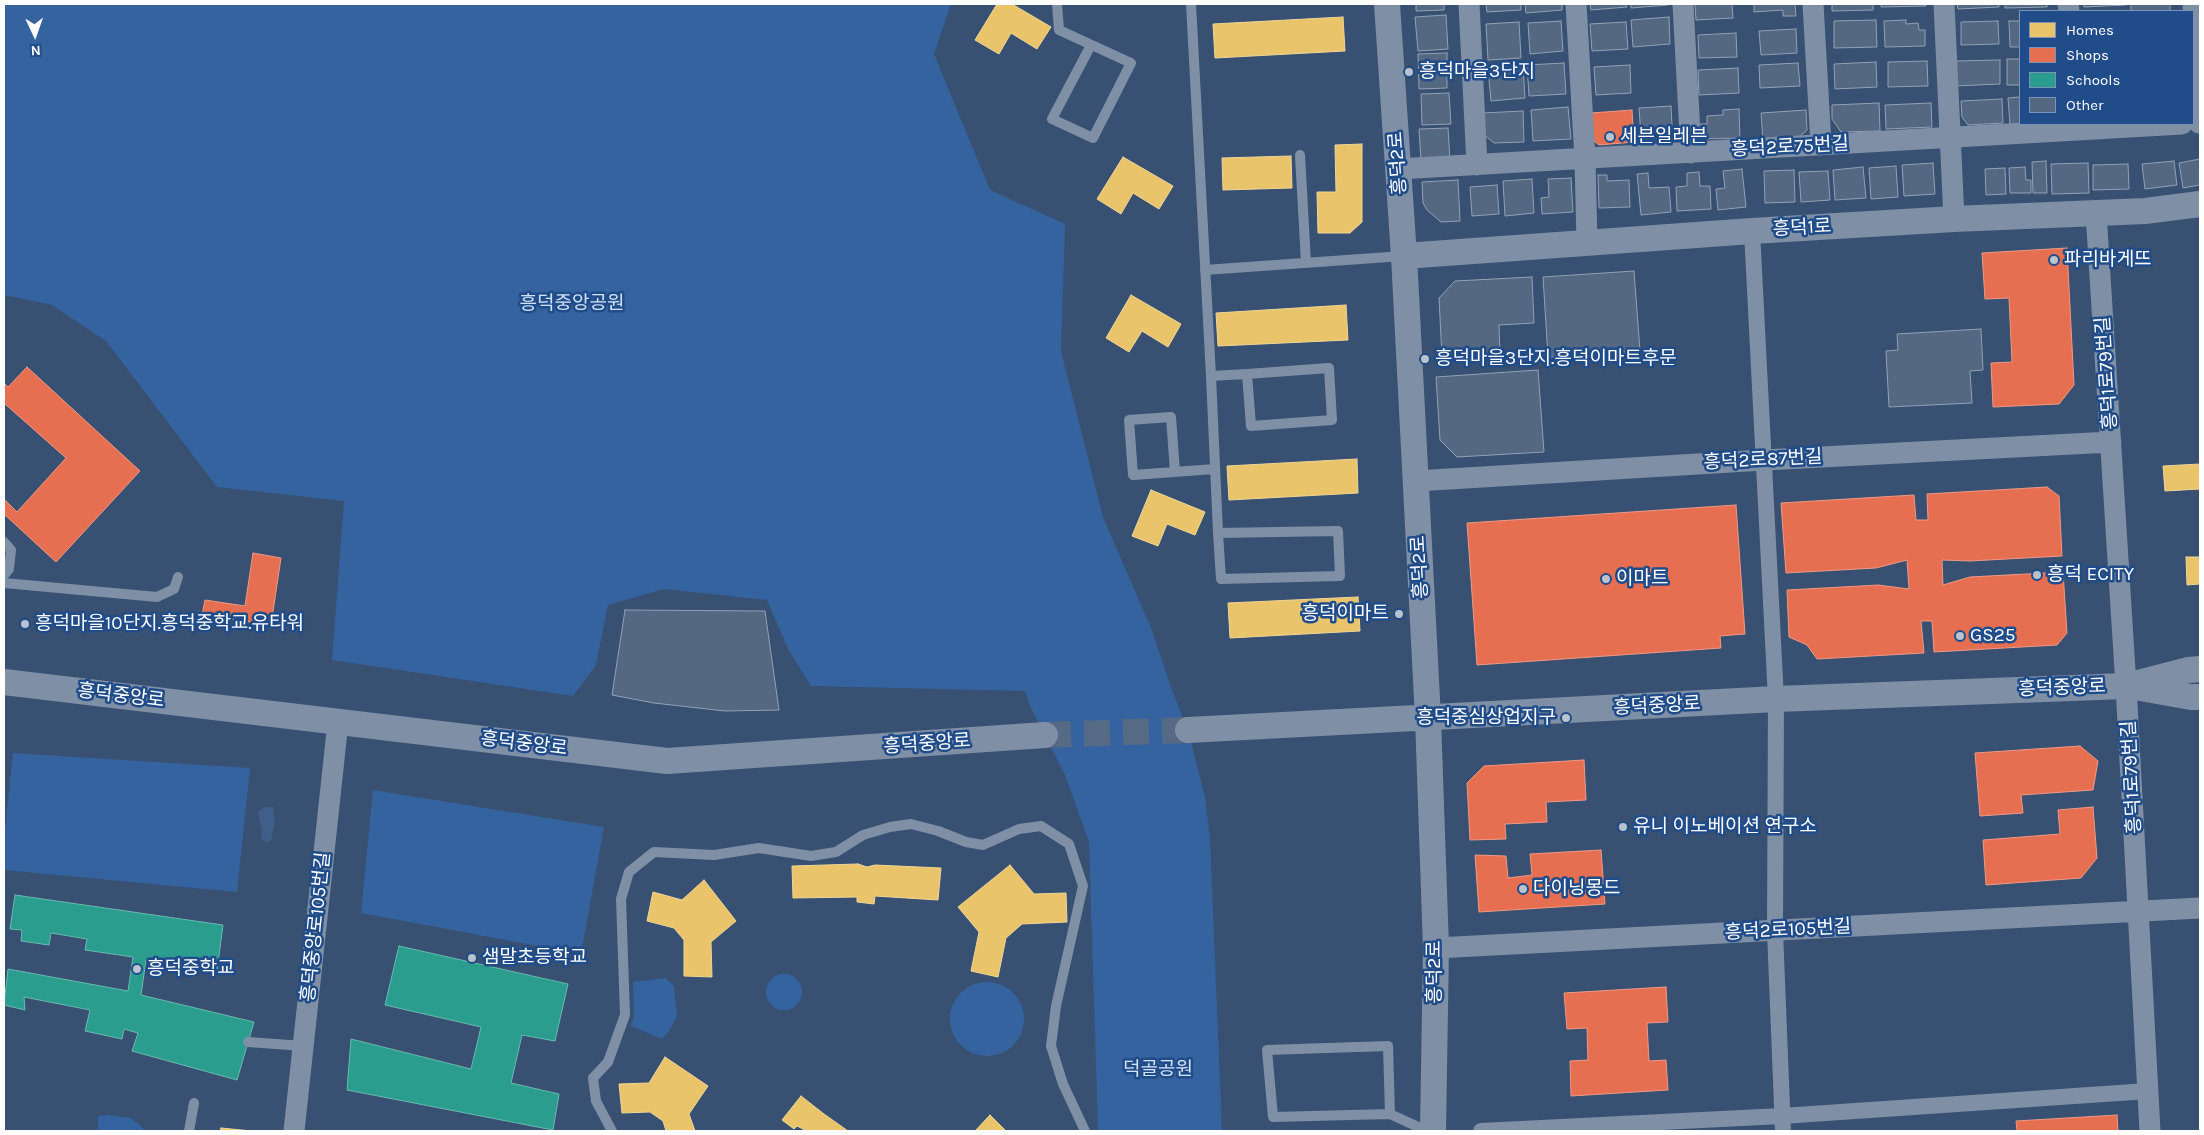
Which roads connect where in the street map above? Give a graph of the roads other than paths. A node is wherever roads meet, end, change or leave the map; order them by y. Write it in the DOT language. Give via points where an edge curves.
graph roads {
  1 [pos="1057,4"];
  2 [pos="1191,4"];
  3 [pos="1387,4"];
  4 [pos="1469,4"];
  5 [pos="1576,4"];
  6 [pos="1684,4"];
  7 [pos="1814,4"];
  8 [pos="1944,4"];
  9 [pos="1091,45"];
  10 [pos="2135,125"];
  11 [pos="2076,127"];
  12 [pos="1950,138"];
  13 [pos="1821,145"];
  14 [pos="1691,153"];
  15 [pos="1300,155"];
  16 [pos="1585,159"];
  17 [pos="1477,165"];
  18 [pos="1398,170"];
  19 [pos="2200,204"];
  20 [pos="2096,213"];
  21 [pos="1954,219"];
  22 [pos="1752,231"];
  23 [pos="1587,242"];
  24 [pos="1404,256"];
  25 [pos="1306,263"];
  26 [pos="1205,270"];
  27 [pos="1247,374"];
  28 [pos="1210,376"];
  29 [pos="2111,442"];
  30 [pos="1764,460"];
  31 [pos="1215,469"];
  32 [pos="1175,472"];
  33 [pos="1416,481"];
  34 [pos="1218,533"];
  35 [pos="4,542"];
  36 [pos="4,575"];
  37 [pos="178,577"];
  38 [pos="4,583"];
  39 [pos="2200,669"];
  40 [pos="4,682"];
  41 [pos="2126,686"];
  42 [pos="2200,697"];
  43 [pos="1776,700"];
  44 [pos="1428,718"];
  45 [pos="338,722"];
  46 [pos="1188,730"];
  47 [pos="1045,735"];
  48 [pos="2200,908"];
  49 [pos="2140,911"];
  50 [pos="1774,930"];
  51 [pos="1436,948"];
  52 [pos="248,1042"];
  53 [pos="303,1046"];
  54 [pos="2148,1091"];
  55 [pos="194,1103"];
  56 [pos="1390,1114"];
  57 [pos="1783,1124"];
  58 [pos="189,1131"];
  59 [pos="294,1131"];
  60 [pos="612,1131"];
  61 [pos="1085,1131"];
  62 [pos="1427,1131"];
  63 [pos="1432,1131"];
  64 [pos="1481,1131"];
  65 [pos="2150,1131"];
  1 -- 9 [label="lane" via="1059,30"];
  2 -- 26 [label="lane"];
  3 -- 18 [label="street, 흥덕2로"];
  4 -- 17 [label="street"];
  5 -- 16 [label="street"];
  6 -- 14 [label="street"];
  7 -- 13 [label="street"];
  8 -- 12 [label="street"];
  9 -- 9 [label="lane" via="1131,63 1093,138 1052,119"];
  10 -- 11 [label="street, 흥덕2로75번길"];
  11 -- 12 [label="street, 흥덕2로75번길"];
  12 -- 13 [label="street, 흥덕2로75번길"];
  12 -- 21 [label="street"];
  13 -- 14 [label="street, 흥덕2로75번길"];
  14 -- 16 [label="street, 흥덕2로75번길"];
  15 -- 25 [label="lane"];
  16 -- 17 [label="street, 흥덕2로75번길"];
  16 -- 23 [label="street"];
  17 -- 18 [label="street, 흥덕2로75번길"];
  18 -- 24 [label="street, 흥덕2로"];
  19 -- 20 [label="street, 흥덕1로"];
  20 -- 21 [label="street, 흥덕1로"];
  20 -- 29 [label="street, 흥덕1로79번길"];
  21 -- 22 [label="street, 흥덕1로"];
  22 -- 23 [label="street, 흥덕1로"];
  22 -- 30 [label="street"];
  23 -- 24 [label="street, 흥덕1로"];
  24 -- 25 [label="lane"];
  24 -- 33 [label="street, 흥덕2로"];
  25 -- 26 [label="lane"];
  26 -- 28 [label="lane"];
  27 -- 27 [label="lane" via="1329,368 1332,420 1251,426"];
  27 -- 28 [label="lane"];
  28 -- 31 [label="lane"];
  29 -- 30 [label="street, 흥덕2로87번길"];
  29 -- 41 [label="street, 흥덕1로79번길"];
  30 -- 33 [label="street, 흥덕2로87번길"];
  30 -- 43 [label="street"];
  31 -- 32 [label="lane"];
  31 -- 34 [label="lane"];
  32 -- 32 [label="lane" via="1133,475 1129,420 1171,417"];
  33 -- 44 [label="street, 흥덕2로"];
  34 -- 34 [label="lane" via="1338,531 1340,576 1221,579"];
  35 -- 36 [label="lane" via="11,550 9,569"];
  37 -- 38 [label="lane" via="174,589 157,597"];
  39 -- 41 [label="street, 흥덕중앙로"];
  40 -- 45 [label="street, 흥덕중앙로"];
  41 -- 42 [label="street, 흥덕중앙로"];
  41 -- 43 [label="street, 흥덕중앙로"];
  41 -- 49 [label="street, 흥덕1로79번길"];
  43 -- 44 [label="street, 흥덕중앙로"];
  43 -- 50 [label="street"];
  44 -- 46 [label="street, 흥덕중앙로"];
  44 -- 51 [label="street, 흥덕2로"];
  45 -- 47 [label="street, 흥덕중앙로" via="667,761"];
  45 -- 53 [label="street, 흥덕중앙로105번길"];
  48 -- 49 [label="street, 흥덕2로105번길"];
  49 -- 50 [label="street, 흥덕2로105번길"];
  49 -- 54 [label="street, 흥덕1로79번길"];
  50 -- 51 [label="street, 흥덕2로105번길"];
  50 -- 57 [label="street"];
  51 -- 63 [label="street, 흥덕2로"];
  52 -- 53 [label="lane"];
  53 -- 59 [label="street, 흥덕중앙로105번길"];
  54 -- 57 [label="street"];
  54 -- 65 [label="street, 흥덕1로79번길"];
  55 -- 58 [label="lane"];
  56 -- 56 [label="lane" via="1273,1117 1267,1050 1388,1046"];
  56 -- 62 [label="lane"];
  57 -- 64 [label="street"];
  60 -- 61 [label="lane" via="596,1101 593,1078 608,1062 626,1015 621,899 629,872 654,852 714,855 759,848 811,856 836,852 862,835 911,824 983,845 1019,829 1041,826 1069,844 1083,886 1056,1006 1051,1046"];
}
